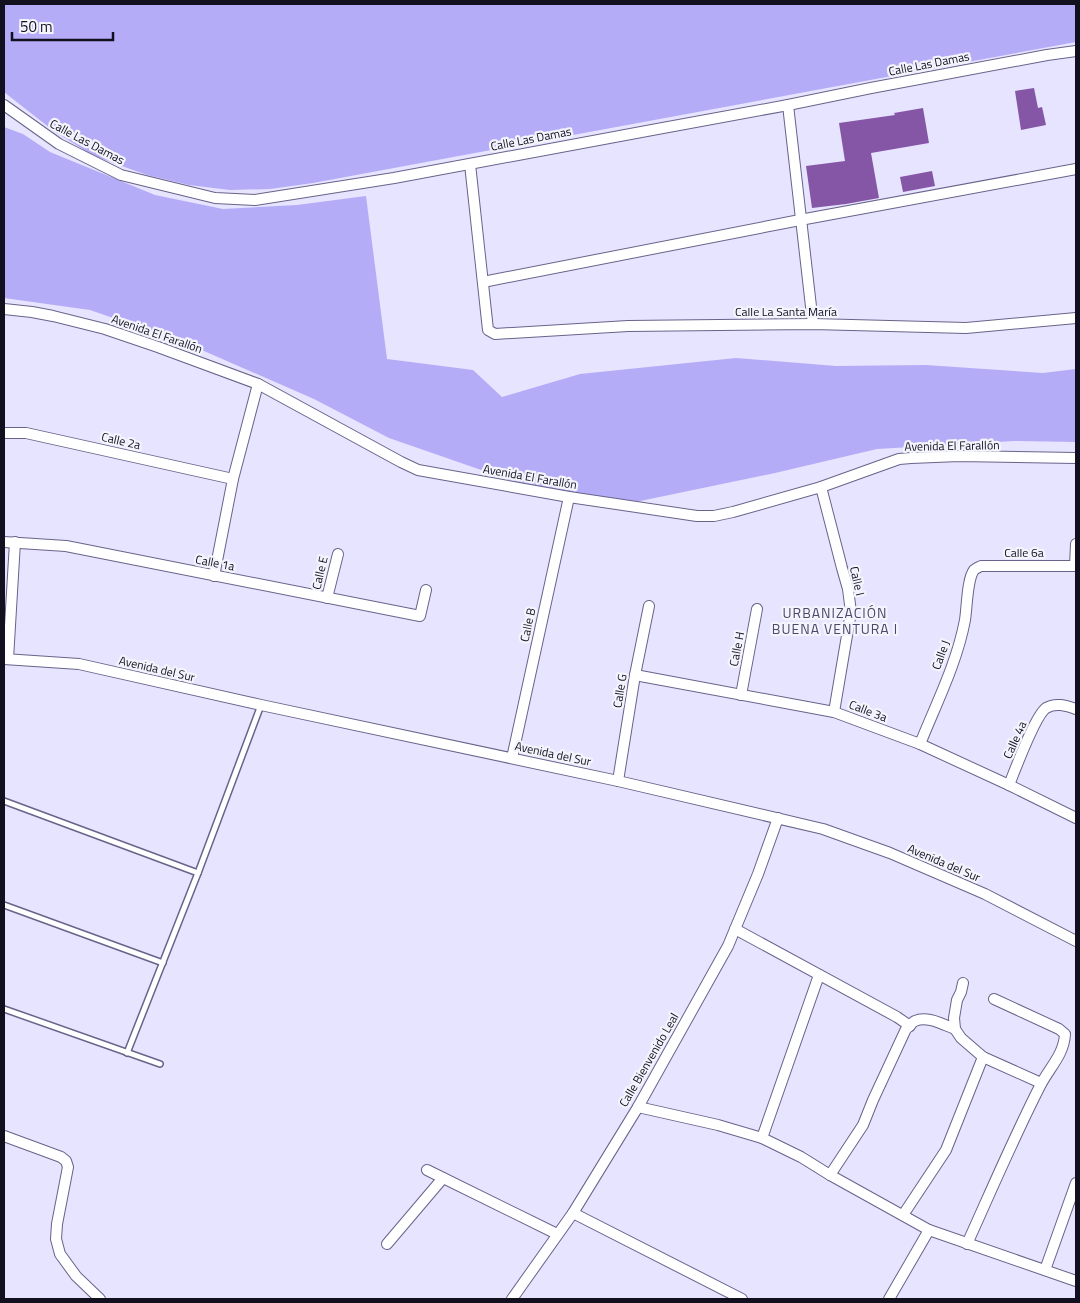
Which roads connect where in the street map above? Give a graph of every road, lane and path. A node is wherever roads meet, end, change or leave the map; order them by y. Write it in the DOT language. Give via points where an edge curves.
graph roads {
  1 [pos="1076,51"];
  2 [pos="788,105"];
  3 [pos="5,107"];
  4 [pos="470,164"];
  5 [pos="1076,169"];
  6 [pos="800,220"];
  7 [pos="483,282"];
  8 [pos="4,309"];
  9 [pos="1076,318"];
  10 [pos="813,324"];
  11 [pos="258,384"];
  12 [pos="4,433"];
  13 [pos="1076,458"];
  14 [pos="233,479"];
  15 [pos="821,487"];
  16 [pos="569,497"];
  17 [pos="4,542"];
  18 [pos="15,542"];
  19 [pos="1076,544"];
  20 [pos="338,554"];
  21 [pos="1076,566"];
  22 [pos="974,571"];
  23 [pos="214,576"];
  24 [pos="426,590"];
  25 [pos="327,598"];
  26 [pos="649,606"];
  27 [pos="758,608"];
  28 [pos="6,659"];
  29 [pos="636,675"];
  30 [pos="741,695"];
  31 [pos="261,705"];
  32 [pos="1076,709"];
  33 [pos="834,712"];
  34 [pos="920,744"];
  35 [pos="512,758"];
  36 [pos="618,781"];
  37 [pos="1008,785"];
  38 [pos="4,801"];
  39 [pos="778,818"];
  40 [pos="1076,818"];
  41 [pos="198,873"];
  42 [pos="4,905"];
  43 [pos="735,929"];
  44 [pos="1076,941"];
  45 [pos="163,962"];
  46 [pos="819,975"];
  47 [pos="963,983"];
  48 [pos="994,999"];
  49 [pos="4,1009"];
  50 [pos="910,1026"];
  51 [pos="955,1029"];
  52 [pos="127,1053"];
  53 [pos="983,1057"];
  54 [pos="160,1064"];
  55 [pos="1041,1083"];
  56 [pos="638,1107"];
  57 [pos="4,1136"];
  58 [pos="762,1138"];
  59 [pos="427,1170"];
  60 [pos="830,1175"];
  61 [pos="443,1178"];
  62 [pos="1076,1183"];
  63 [pos="572,1213"];
  64 [pos="903,1215"];
  65 [pos="929,1230"];
  66 [pos="558,1234"];
  67 [pos="387,1244"];
  68 [pos="967,1244"];
  69 [pos="1045,1270"];
  70 [pos="1076,1281"];
  71 [pos="100,1299"];
  72 [pos="512,1299"];
  73 [pos="742,1299"];
  74 [pos="889,1299"];
  1 -- 2 [label="street, Calle Las Damas"];
  2 -- 4 [label="street, Calle Las Damas"];
  2 -- 6 [label="street"];
  3 -- 4 [label="street, Calle Las Damas" via="59,144 121,175 215,198 255,200"];
  4 -- 7 [label="street"];
  5 -- 6 [label="street"];
  6 -- 7 [label="street"];
  6 -- 10 [label="street"];
  7 -- 10 [label="street, Calle La Santa María" via="488,330 495,334 628,326"];
  8 -- 11 [label="street, Avenida El Farallón" via="105,329"];
  9 -- 10 [label="street, Calle La Santa María" via="966,328"];
  11 -- 14 [label="street"];
  11 -- 16 [label="street, Avenida El Farallón" via="418,470"];
  12 -- 14 [label="street, Calle 2a" via="26,433"];
  13 -- 15 [label="street, Avenida El Farallón" via="911,458"];
  14 -- 23 [label="street"];
  15 -- 16 [label="street, Avenida El Farallón" via="714,516"];
  15 -- 33 [label="street, Calle I" via="851,612"];
  16 -- 35 [label="street, Calle B"];
  17 -- 18 [label="street, Calle 1a"];
  18 -- 23 [label="street, Calle 1a" via="66,546"];
  18 -- 28 [label="street"];
  19 -- 21 [label="street"];
  20 -- 25 [label="street, Calle E"];
  21 -- 22 [label="street, Calle 6a" via="981,566"];
  22 -- 34 [label="street, Calle J" via="960,642"];
  23 -- 25 [label="street, Calle 1a"];
  24 -- 25 [label="street, Calle 1a" via="420,616"];
  26 -- 29 [label="street, Calle G"];
  27 -- 30 [label="street, Calle H"];
  28 -- 31 [label="street, Avenida del Sur" via="79,664"];
  29 -- 30 [label="street, Calle 3a"];
  29 -- 36 [label="street, Calle G"];
  30 -- 33 [label="street, Calle 3a"];
  31 -- 35 [label="street, Avenida del Sur"];
  31 -- 41 [label="lane"];
  32 -- 37 [label="street, Calle 4a" via="1062,704 1047,708 1038,717"];
  33 -- 34 [label="street, Calle 3a"];
  34 -- 37 [label="street, Calle 3a"];
  35 -- 36 [label="street, Avenida del Sur"];
  36 -- 39 [label="street, Avenida del Sur"];
  37 -- 40 [label="street, Calle 3a"];
  38 -- 41 [label="lane"];
  39 -- 43 [label="street, Calle Bienvenido Leal"];
  39 -- 44 [label="street, Avenida del Sur" via="823,829 890,853 985,894"];
  41 -- 45 [label="lane"];
  42 -- 45 [label="lane"];
  43 -- 46 [label="street"];
  43 -- 56 [label="street, Calle Bienvenido Leal"];
  45 -- 52 [label="lane"];
  46 -- 50 [label="street"];
  46 -- 58 [label="street"];
  47 -- 51 [label="street" via="957,1000"];
  48 -- 55 [label="street" via="1065,1034 1060,1055"];
  49 -- 52 [label="lane"];
  50 -- 51 [label="street" via="914,1021 923,1019"];
  50 -- 60 [label="street" via="863,1125"];
  51 -- 53 [label="street"];
  52 -- 54 [label="lane"];
  53 -- 55 [label="street"];
  53 -- 64 [label="street" via="946,1150"];
  55 -- 68 [label="street"];
  56 -- 58 [label="street"];
  56 -- 63 [label="street, Calle Bienvenido Leal"];
  57 -- 71 [label="street" via="66,1161 68,1167 56,1239 60,1254 76,1276"];
  58 -- 60 [label="street"];
  59 -- 61 [label="street"];
  60 -- 64 [label="street"];
  61 -- 66 [label="street"];
  61 -- 67 [label="street"];
  62 -- 69 [label="street"];
  63 -- 66 [label="street, Calle Bienvenido Leal"];
  63 -- 73 [label="street"];
  64 -- 65 [label="street"];
  65 -- 68 [label="street"];
  65 -- 74 [label="street"];
  66 -- 72 [label="street, Calle Bienvenido Leal"];
  68 -- 69 [label="street"];
  69 -- 70 [label="street"];
}
